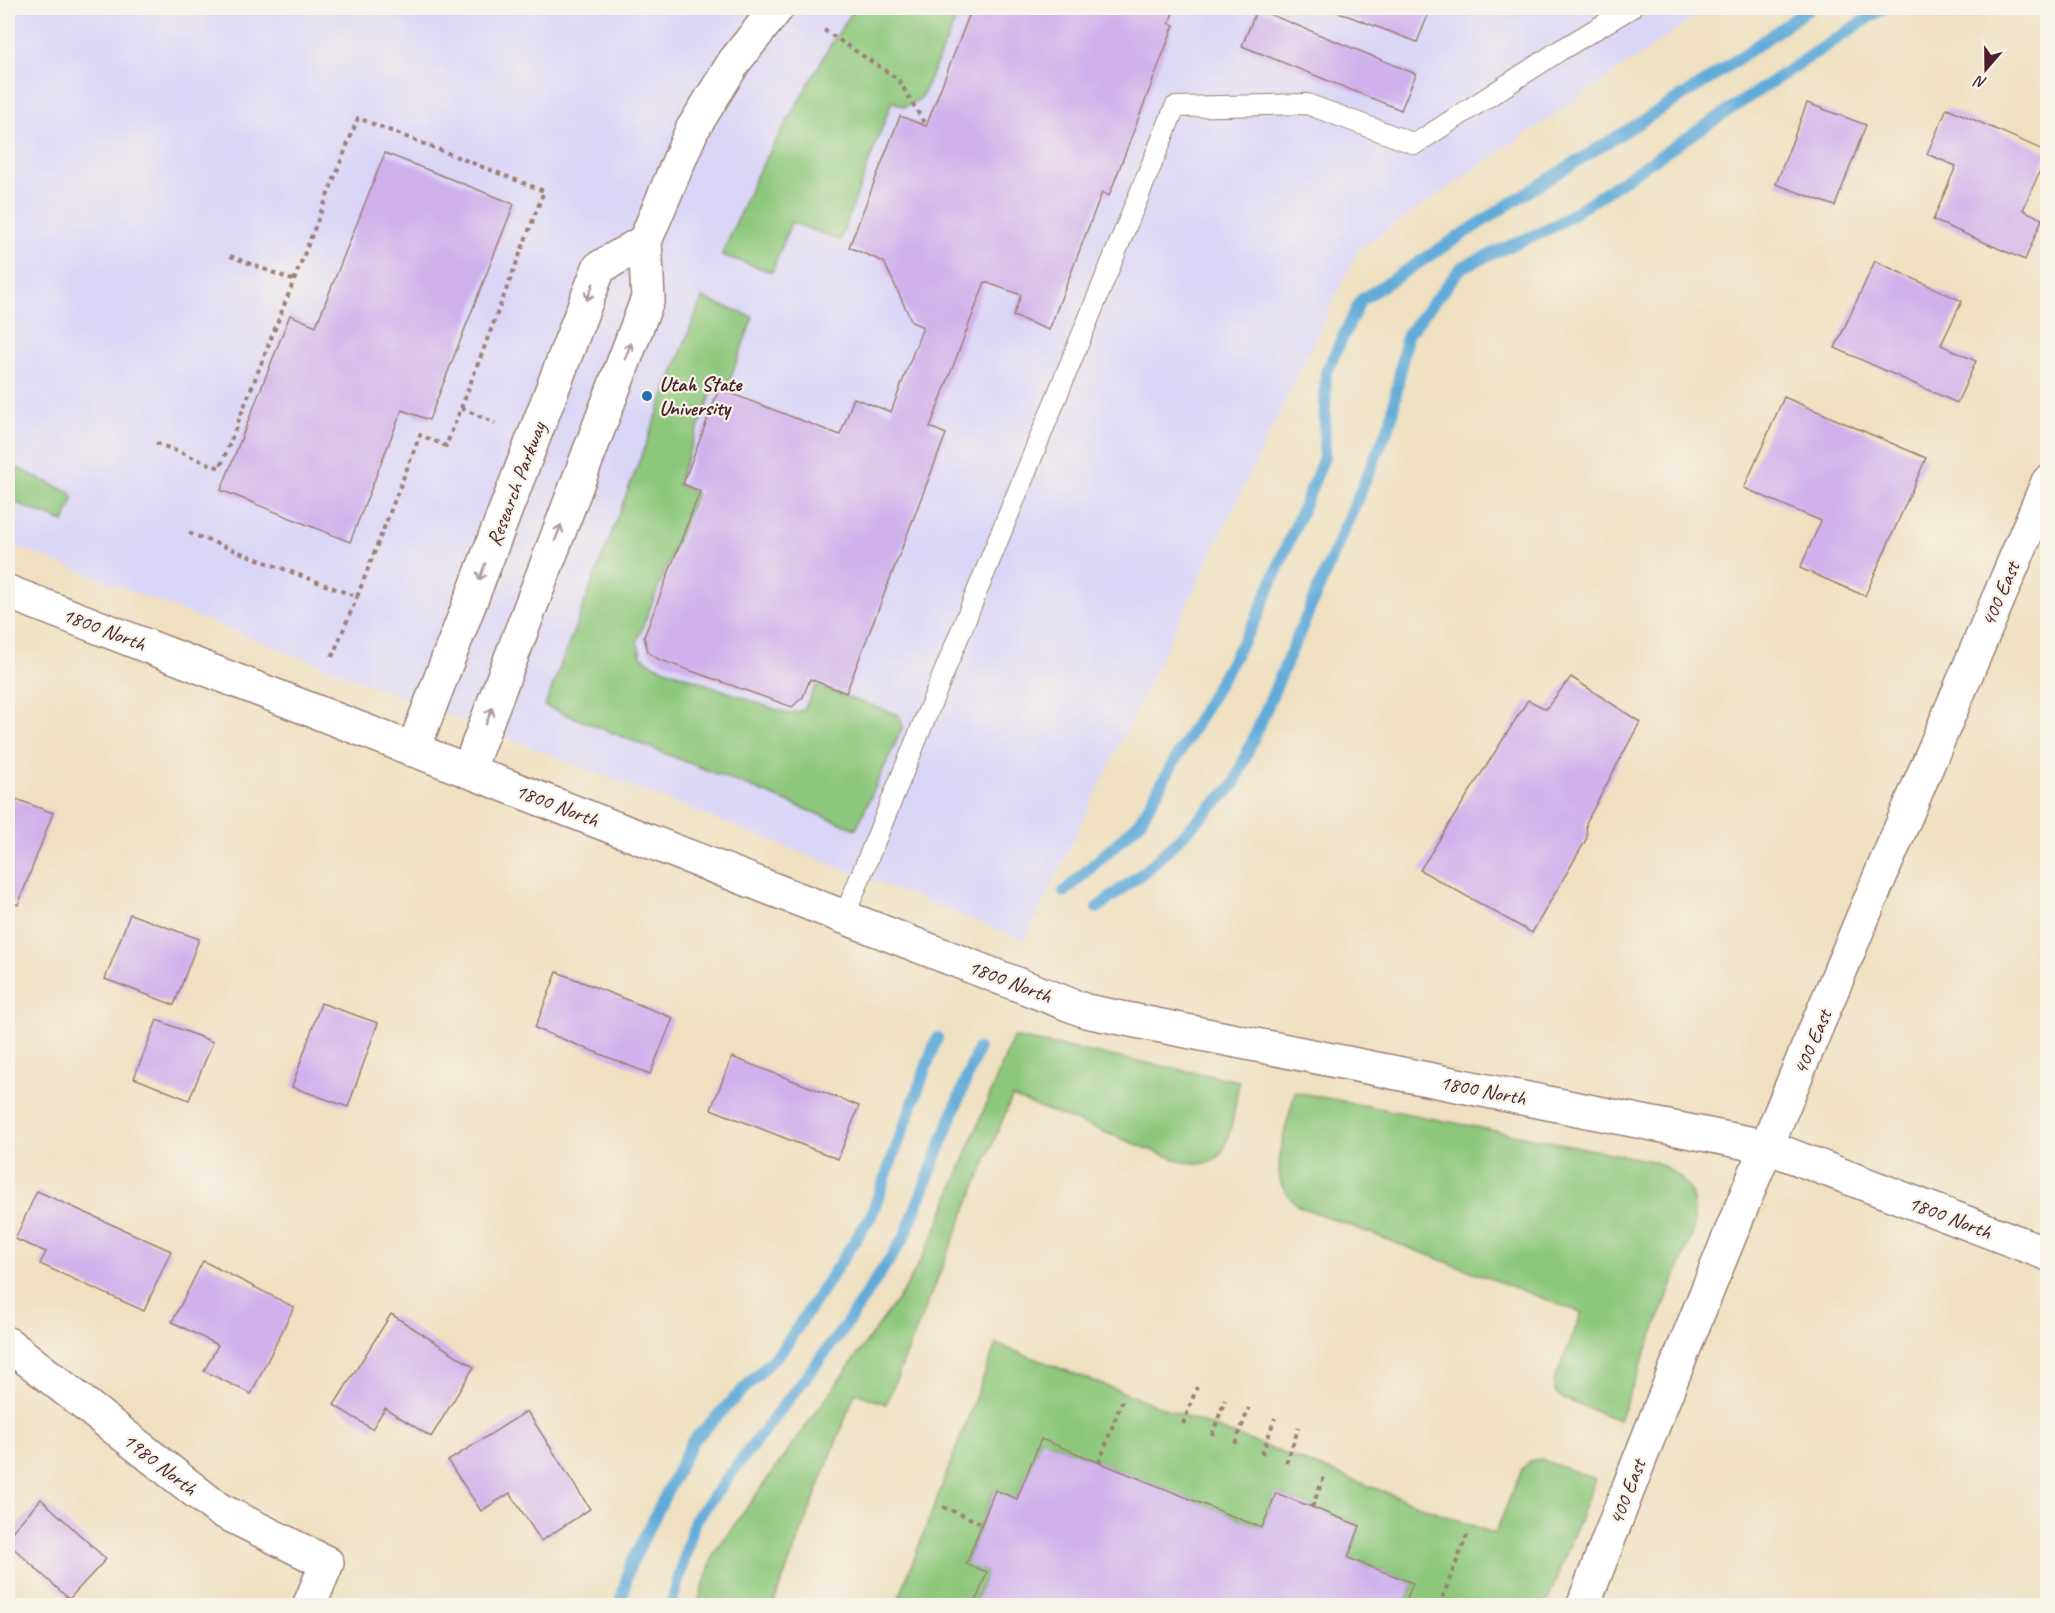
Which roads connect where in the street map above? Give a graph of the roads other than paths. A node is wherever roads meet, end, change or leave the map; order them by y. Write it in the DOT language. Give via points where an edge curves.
graph roads {
  1 [pos="777,8"];
  2 [pos="1631,8"];
  3 [pos="645,241"];
  4 [pos="2048,482"];
  5 [pos="8,592"];
  6 [pos="413,750"];
  7 [pos="468,771"];
  8 [pos="844,916"];
  9 [pos="1768,1147"];
  10 [pos="2048,1254"];
  11 [pos="8,1344"];
  12 [pos="309,1605"];
  13 [pos="1583,1605"];
  1 -- 3 [label="street" via="734,62 692,130"];
  2 -- 8 [label="lane" via="1414,144 1307,104 1175,107"];
  3 -- 6 [label="street, Research Parkway, one-way" via="599,268"];
  7 -- 3 [label="street, one-way" via="648,298"];
  4 -- 9 [label="street, 400 East"];
  5 -- 6 [label="street, 1800 North"];
  6 -- 7 [label="street, 1800 North"];
  7 -- 8 [label="street, 1800 North"];
  8 -- 9 [label="street, 1800 North" via="1086,1011"];
  9 -- 10 [label="street, 1800 North"];
  9 -- 13 [label="street, 400 East"];
  11 -- 12 [label="street, 1980 North" via="218,1509 327,1563"];
}
